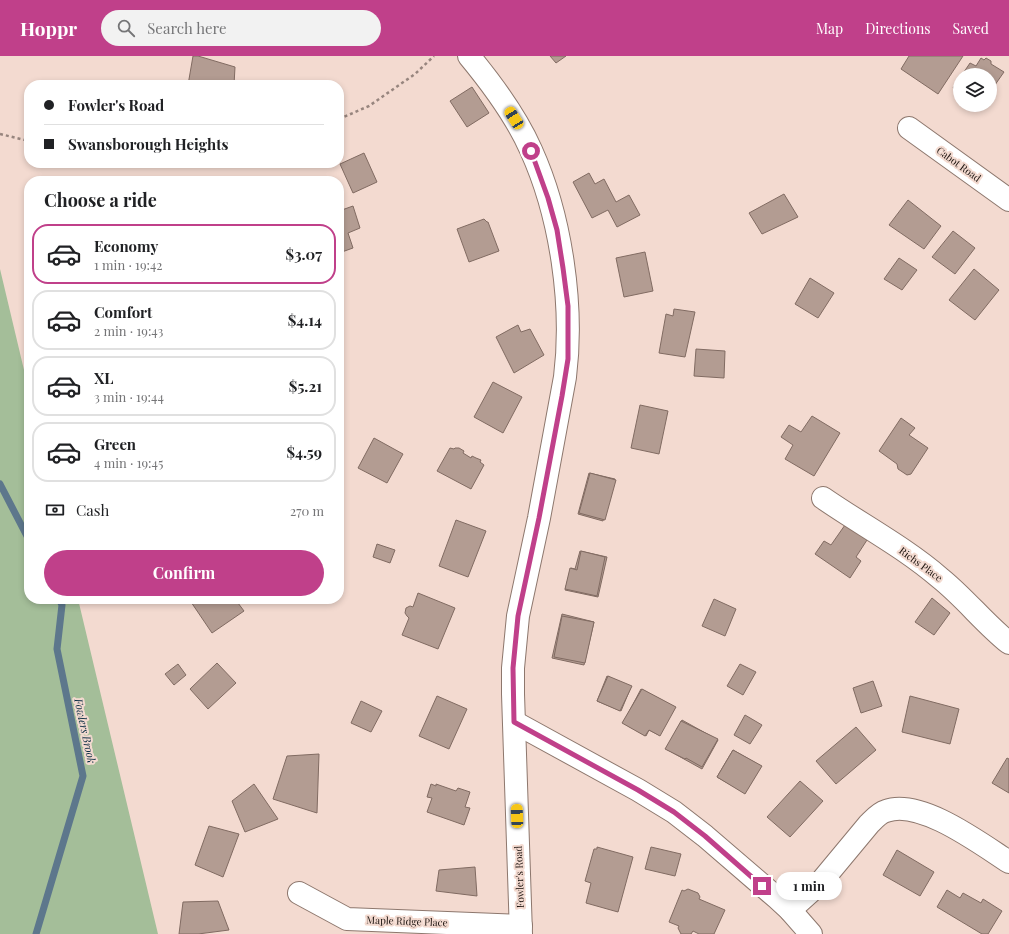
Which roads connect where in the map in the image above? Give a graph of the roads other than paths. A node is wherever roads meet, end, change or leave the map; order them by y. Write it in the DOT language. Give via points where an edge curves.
graph roads {
  1 [pos="469,56"];
  2 [pos="909,128"];
  3 [pos="1009,200"];
  4 [pos="823,498"];
  5 [pos="1009,643"];
  6 [pos="514,722"];
  7 [pos="1009,862"];
  8 [pos="300,893"];
  9 [pos="790,910"];
  10 [pos="521,930"];
  11 [pos="811,934"];
  1 -- 6 [label="street, Fowler's Road" via="504,102 531,151 557,230 568,312 568,359 518,616 513,668"];
  2 -- 3 [label="street, Cabot Road"];
  4 -- 5 [label="street, Richs Place" via="925,565"];
  6 -- 9 [label="street" via="674,812"];
  6 -- 10 [label="street, Fowler's Road"];
  7 -- 9 [label="street" via="951,826 923,813 897,808 876,817 820,883"];
  8 -- 10 [label="street, Maple Ridge Place" via="347,919"];
  9 -- 11 [label="street"];
}
